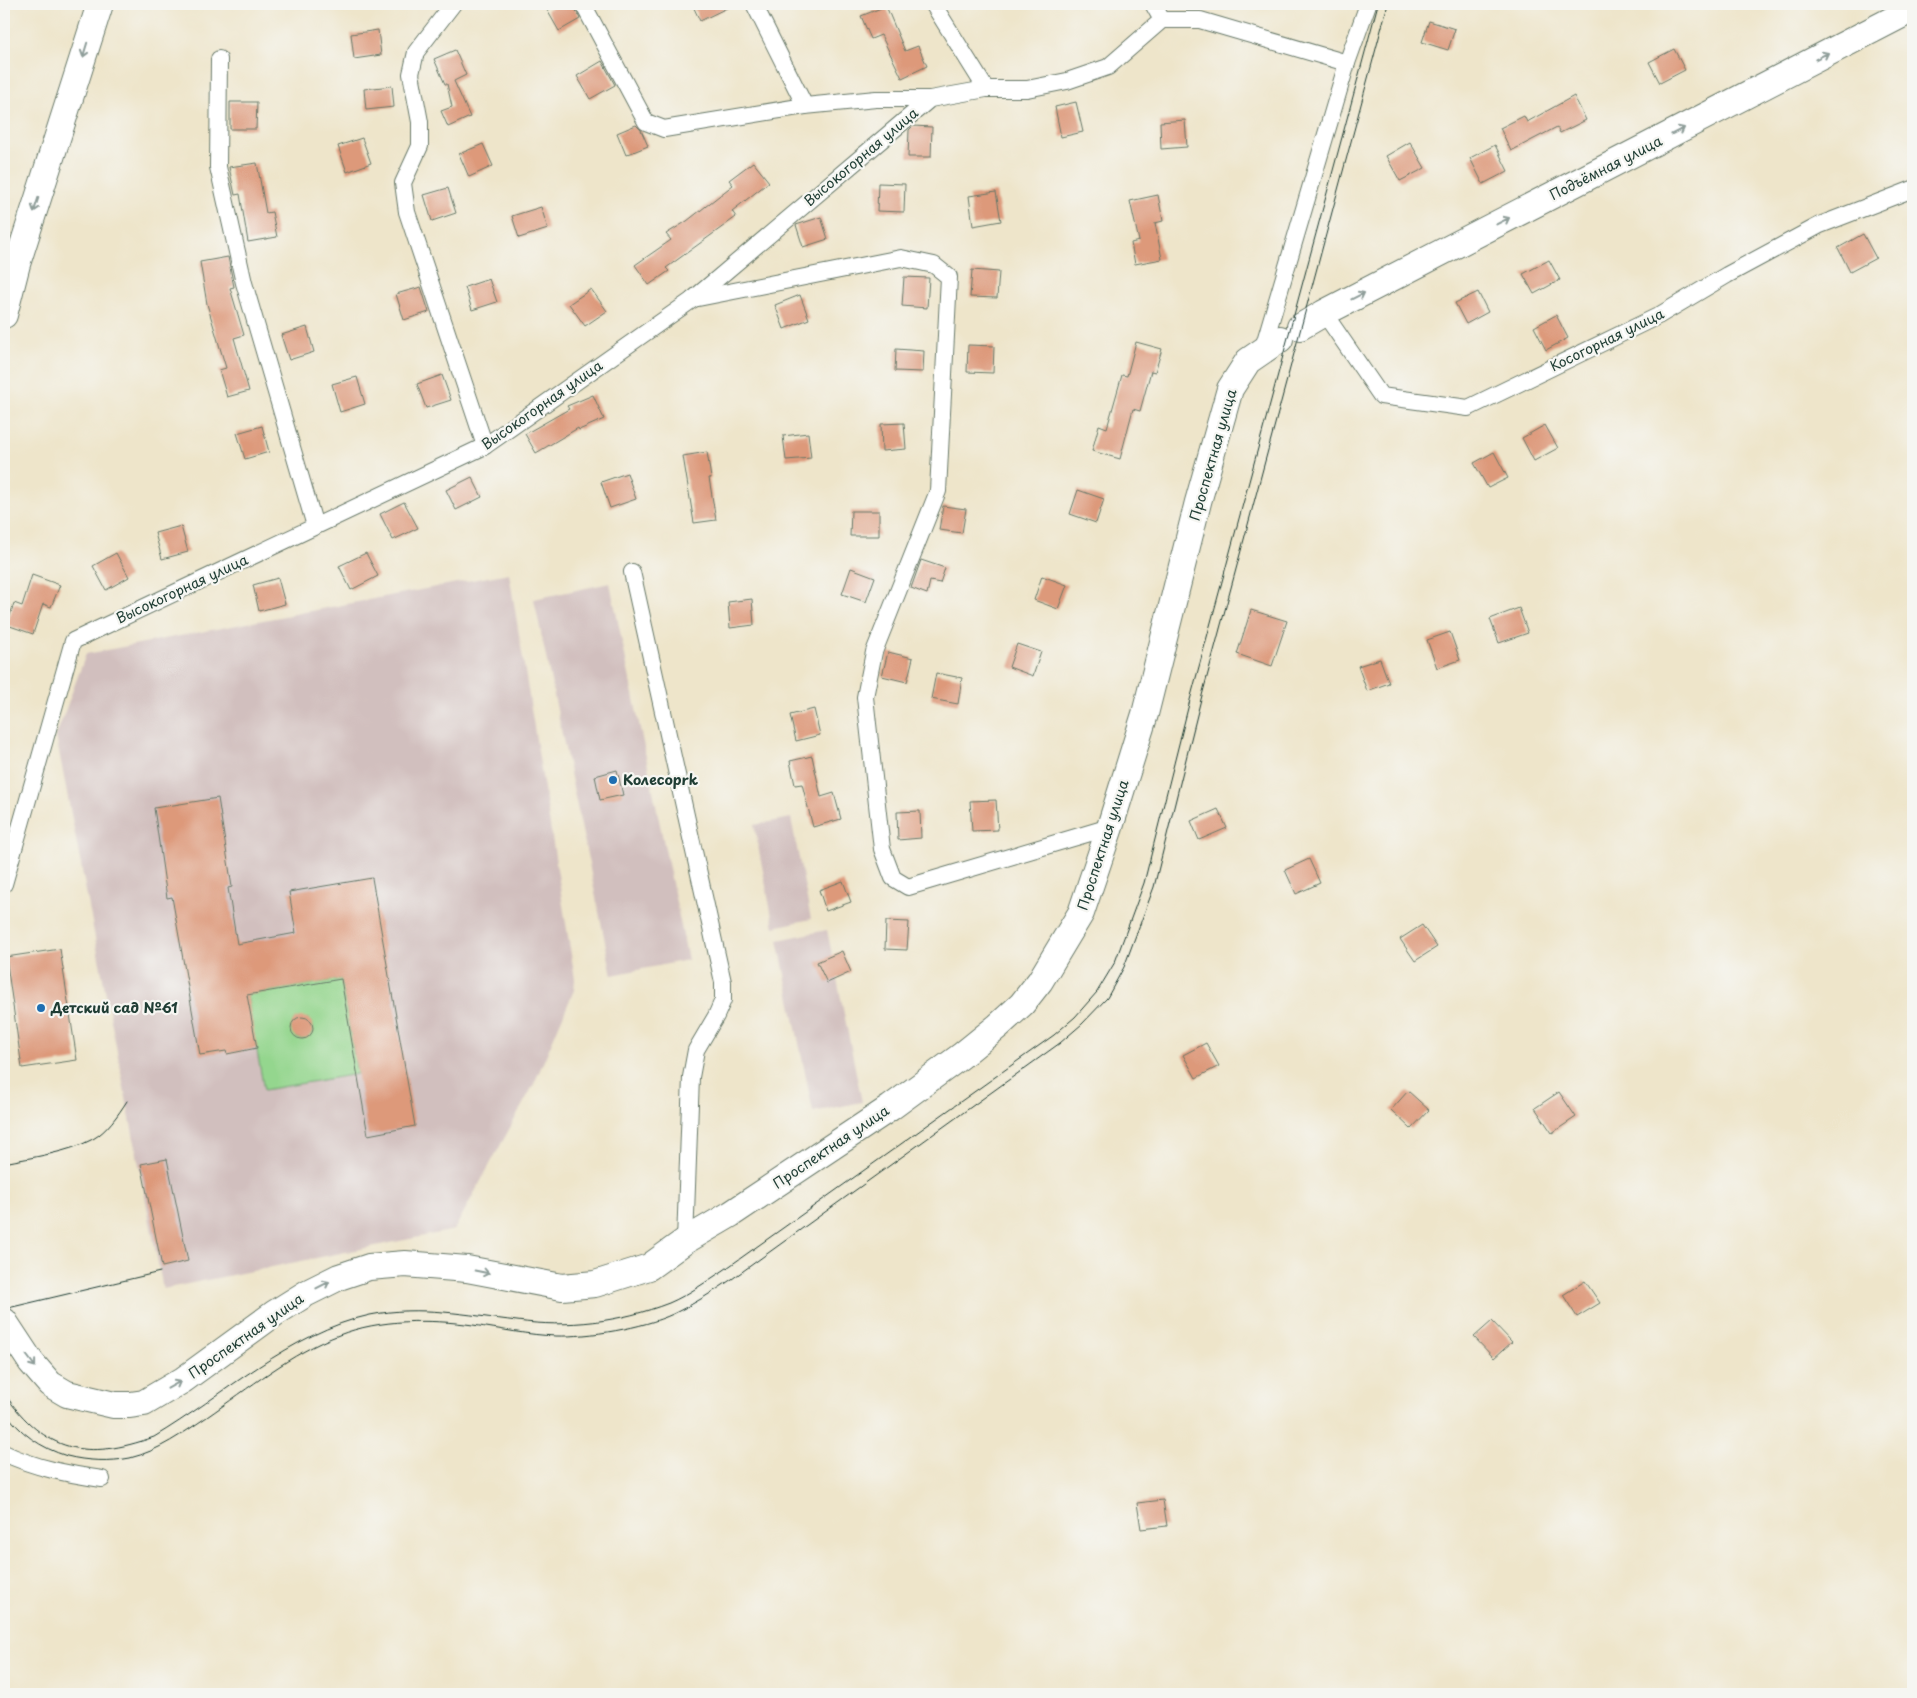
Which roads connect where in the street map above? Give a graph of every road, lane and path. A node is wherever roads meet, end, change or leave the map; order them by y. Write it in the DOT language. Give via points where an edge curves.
graph roads {
  1 [pos="100,4"];
  2 [pos="452,4"];
  3 [pos="582,4"];
  4 [pos="754,4"];
  5 [pos="933,4"];
  6 [pos="1153,4"];
  7 [pos="1368,4"];
  8 [pos="1913,9"];
  9 [pos="1162,20"];
  10 [pos="218,59"];
  11 [pos="1347,63"];
  12 [pos="986,89"];
  13 [pos="930,99"];
  14 [pos="805,106"];
  15 [pos="1913,188"];
  16 [pos="692,300"];
  17 [pos="1324,313"];
  18 [pos="4,315"];
  19 [pos="1280,339"];
  20 [pos="484,446"];
  21 [pos="315,526"];
  22 [pos="632,572"];
  23 [pos="1110,827"];
  24 [pos="4,884"];
  25 [pos="685,1241"];
  26 [pos="4,1321"];
  27 [pos="4,1452"];
  28 [pos="102,1479"];
  1 -- 18 [label="main road, one-way" via="17,264"];
  2 -- 20 [label="street" via="416,52 411,74 420,122 420,146 403,183 407,212"];
  3 -- 14 [label="street" via="646,122 664,129"];
  4 -- 14 [label="street"];
  5 -- 12 [label="street"];
  6 -- 9 [label="street"];
  7 -- 11 [label="street"];
  17 -- 8 [label="main road, Подъёмная улица, one-way"];
  9 -- 11 [label="street" via="1200,20"];
  9 -- 12 [label="street, Высокогорная улица" via="1108,68 1068,81 1027,89"];
  10 -- 21 [label="street" via="218,168 244,283"];
  11 -- 19 [label="street"];
  12 -- 13 [label="street, Высокогорная улица"];
  13 -- 14 [label="street" via="876,99"];
  13 -- 16 [label="street, Высокогорная улица"];
  15 -- 17 [label="street, Косогорная улица" via="1820,225 1658,316 1468,408 1382,396"];
  16 -- 20 [label="street, Высокогорная улица"];
  16 -- 23 [label="street" via="901,258 934,265 948,278 938,491 874,652 865,697 882,849 893,878 908,887"];
  17 -- 19 [label="main road, Подъёмная улица"];
  19 -- 23 [label="main road, Проспектная улица" via="1248,361 1230,390 1224,407 1144,714"];
  20 -- 21 [label="street, Высокогорная улица"];
  21 -- 24 [label="street, Высокогорная улица" via="72,641"];
  22 -- 25 [label="street" via="723,982 723,1000 696,1050 691,1077"];
  23 -- 25 [label="main road, Проспектная улица" via="1081,913 1040,981 1022,1004 961,1056 890,1108"];
  26 -- 25 [label="main road, Проспектная улица, one-way" via="50,1384 67,1394 130,1406 144,1403 184,1380 307,1293 369,1267 404,1264 467,1270 562,1287 595,1284 649,1267"];
  27 -- 28 [label="street" via="33,1465"];
}
